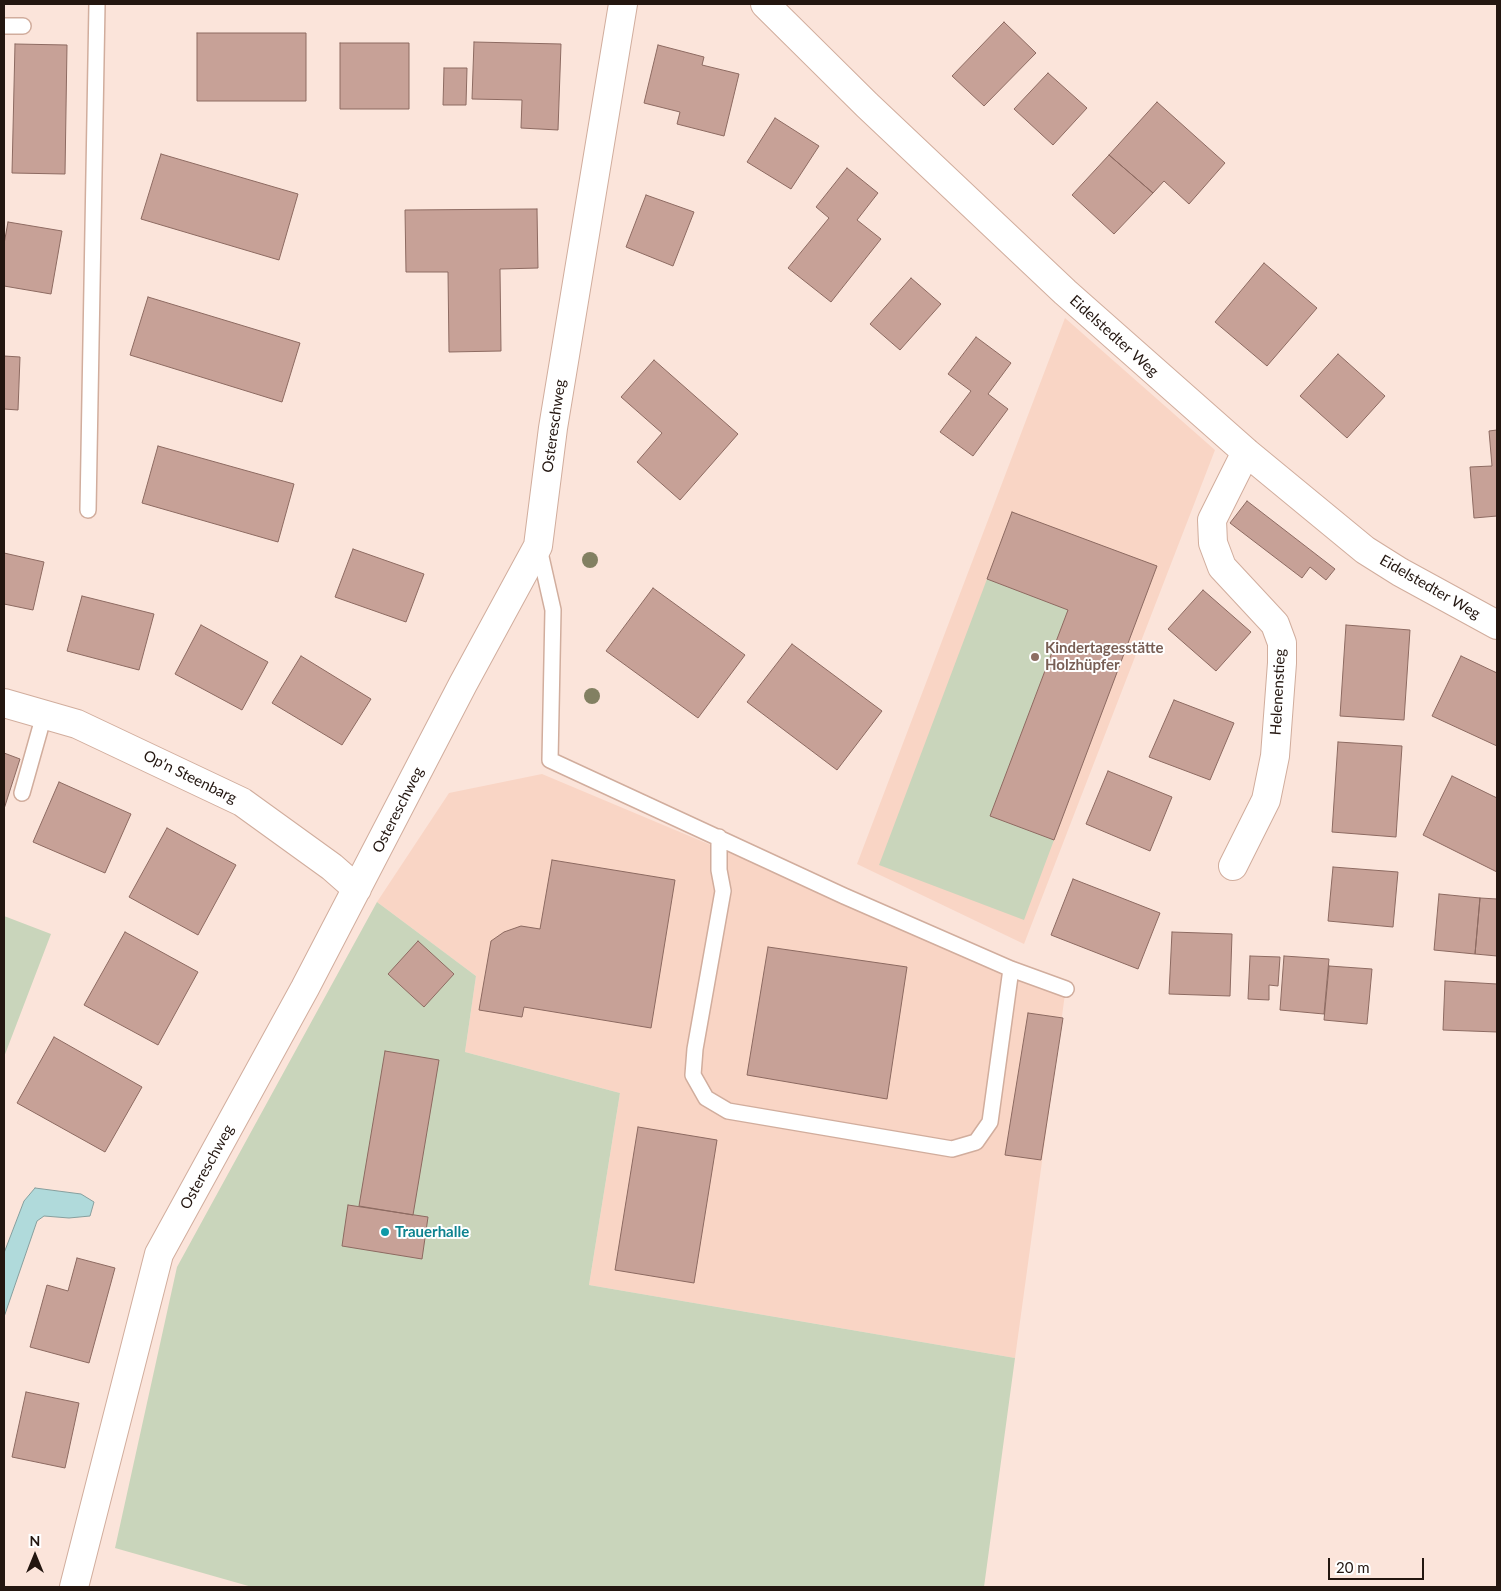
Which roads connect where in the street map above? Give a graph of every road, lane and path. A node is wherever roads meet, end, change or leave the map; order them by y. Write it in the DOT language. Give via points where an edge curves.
graph roads {
  1 [pos="97,4"];
  2 [pos="623,4"];
  3 [pos="765,4"];
  4 [pos="4,26"];
  5 [pos="23,26"];
  6 [pos="1246,452"];
  7 [pos="88,510"];
  8 [pos="538,546"];
  9 [pos="1497,625"];
  10 [pos="4,704"];
  11 [pos="44,715"];
  12 [pos="22,793"];
  13 [pos="719,837"];
  14 [pos="1233,866"];
  15 [pos="357,889"];
  16 [pos="1011,970"];
  17 [pos="1066,989"];
  18 [pos="74,1587"];
  1 -- 7 [label="lane"];
  2 -- 8 [label="street, Ostereschweg" via="553,428"];
  3 -- 6 [label="street, Eidelstedter Weg" via="1058,285"];
  4 -- 5 [label="lane"];
  6 -- 9 [label="street, Eidelstedter Weg" via="1366,550"];
  6 -- 14 [label="street, Helenenstieg" via="1212,520 1213,543 1222,567 1276,624 1282,643 1282,663 1274,756 1266,800"];
  8 -- 13 [label="lane" via="553,610 550,760"];
  8 -- 15 [label="street, Ostereschweg"];
  10 -- 11 [label="street, Op'n Steenbarg"];
  11 -- 12 [label="lane"];
  11 -- 15 [label="street, Op'n Steenbarg" via="77,724 242,802 332,866"];
  13 -- 16 [label="lane"];
  13 -- 16 [label="lane" via="723,890 693,1075 706,1098 728,1111 952,1149 976,1142 990,1122"];
  15 -- 18 [label="street, Ostereschweg" via="159,1254"];
  16 -- 17 [label="lane"];
}
